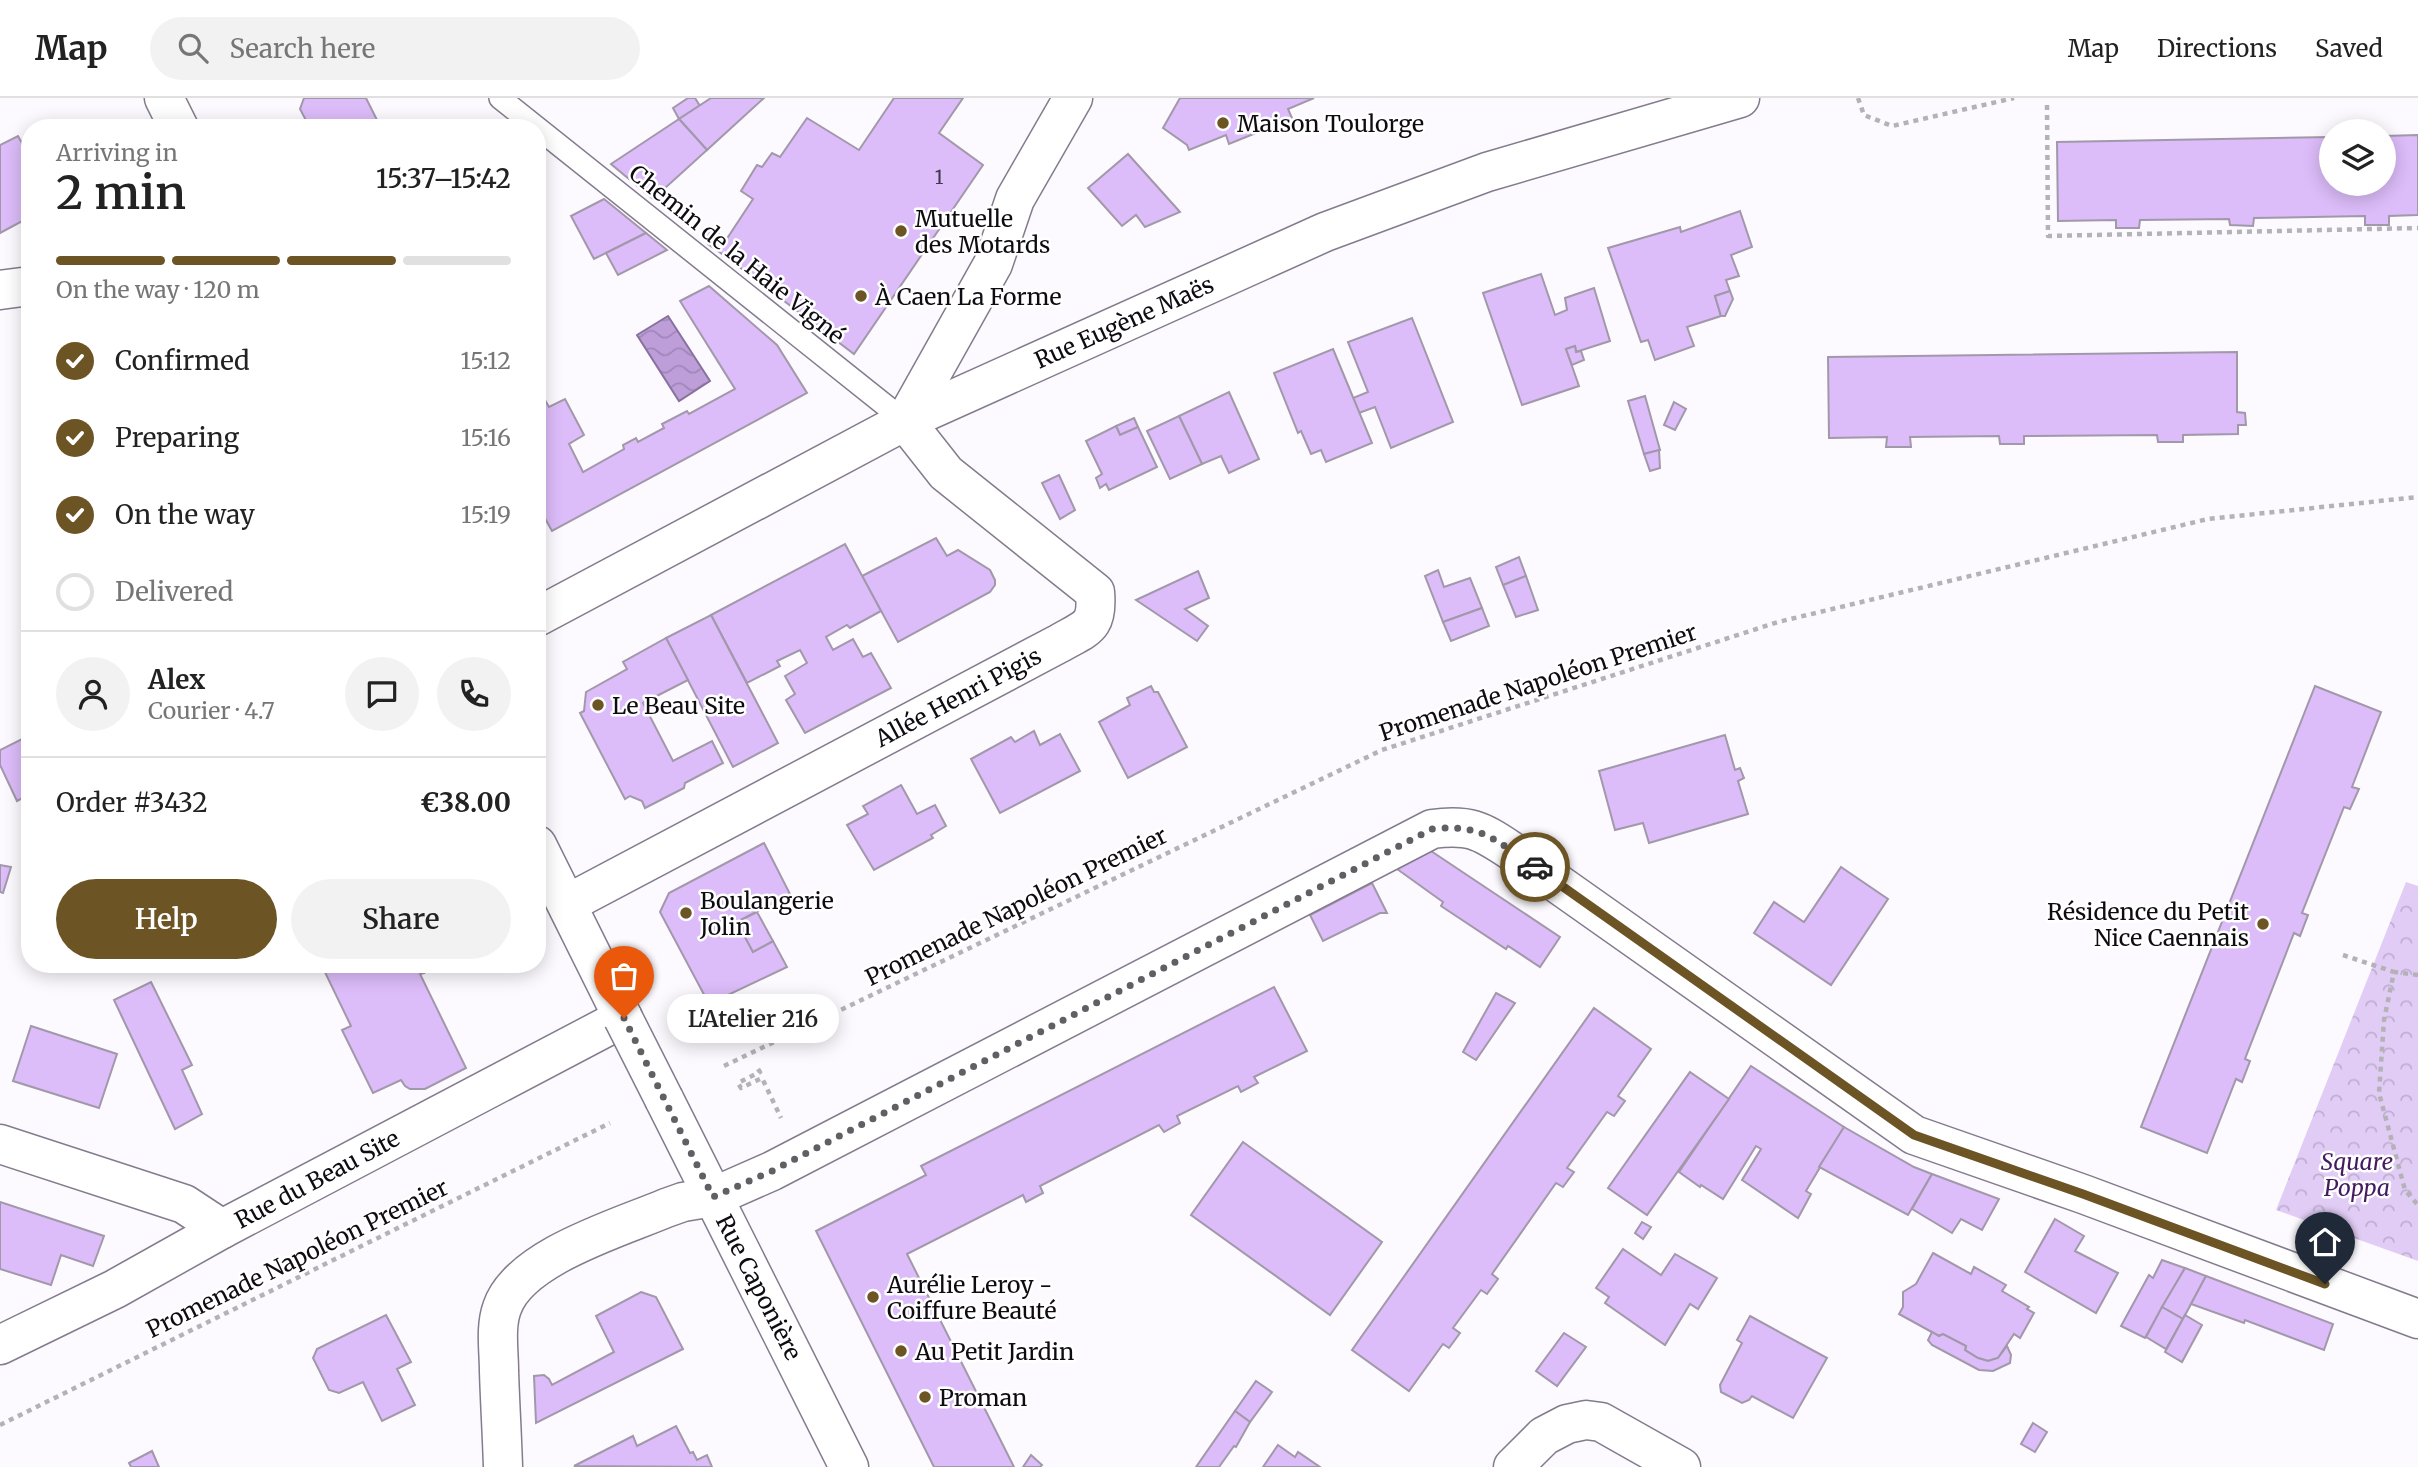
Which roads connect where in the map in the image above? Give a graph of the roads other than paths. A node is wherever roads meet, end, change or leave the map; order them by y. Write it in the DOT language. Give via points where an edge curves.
graph roads {
  1 [pos="164,98"];
  2 [pos="500,98"];
  3 [pos="1073,98"];
  4 [pos="1740,98"];
  5 [pos="174,119"];
  6 [pos="526,119"];
  7 [pos="546,135"];
  8 [pos="21,287"];
  9 [pos="0,290"];
  10 [pos="905,421"];
  11 [pos="546,612"];
  12 [pos="546,863"];
  13 [pos="567,904"];
  14 [pos="624,1018"];
  15 [pos="0,1144"];
  16 [pos="713,1197"];
  17 [pos="222,1229"];
  18 [pos="2418,1319"];
  19 [pos="0,1345"];
  20 [pos="503,1467"];
  21 [pos="849,1467"];
  22 [pos="1513,1467"];
  23 [pos="1681,1467"];
  1 -- 5 [label="street"];
  2 -- 6 [label="lane, Chemin de la Haie Vigné"];
  3 -- 10 [label="street" via="1016,199 993,264"];
  4 -- 10 [label="street, Rue Eugène Maës" via="1486,172 1325,232"];
  7 -- 10 [label="lane, Chemin de la Haie Vigné"];
  8 -- 9 [label="street"];
  10 -- 11 [label="street, Rue Eugène Maës"];
  10 -- 13 [label="street, Allée Henri Pigis" via="946,473 1095,592 1097,614 1087,628 1060,643"];
  12 -- 13 [label="street, Rue Caponière"];
  13 -- 14 [label="street, Rue Caponière"];
  14 -- 16 [label="street, Rue Caponière, bridge"];
  14 -- 17 [label="street, Rue du Beau Site"];
  15 -- 17 [label="street, Rue du Beau Site" via="184,1204"];
  16 -- 18 [label="street" via="772,1171 1432,829 1457,826 1483,832 1510,850 1914,1135"];
  16 -- 20 [label="street" via="666,1208 547,1258 508,1294 499,1328"];
  16 -- 21 [label="street, Rue Caponière"];
  17 -- 19 [label="street" via="115,1289"];
  22 -- 23 [label="street" via="1544,1436 1586,1420 1601,1422"];
}
